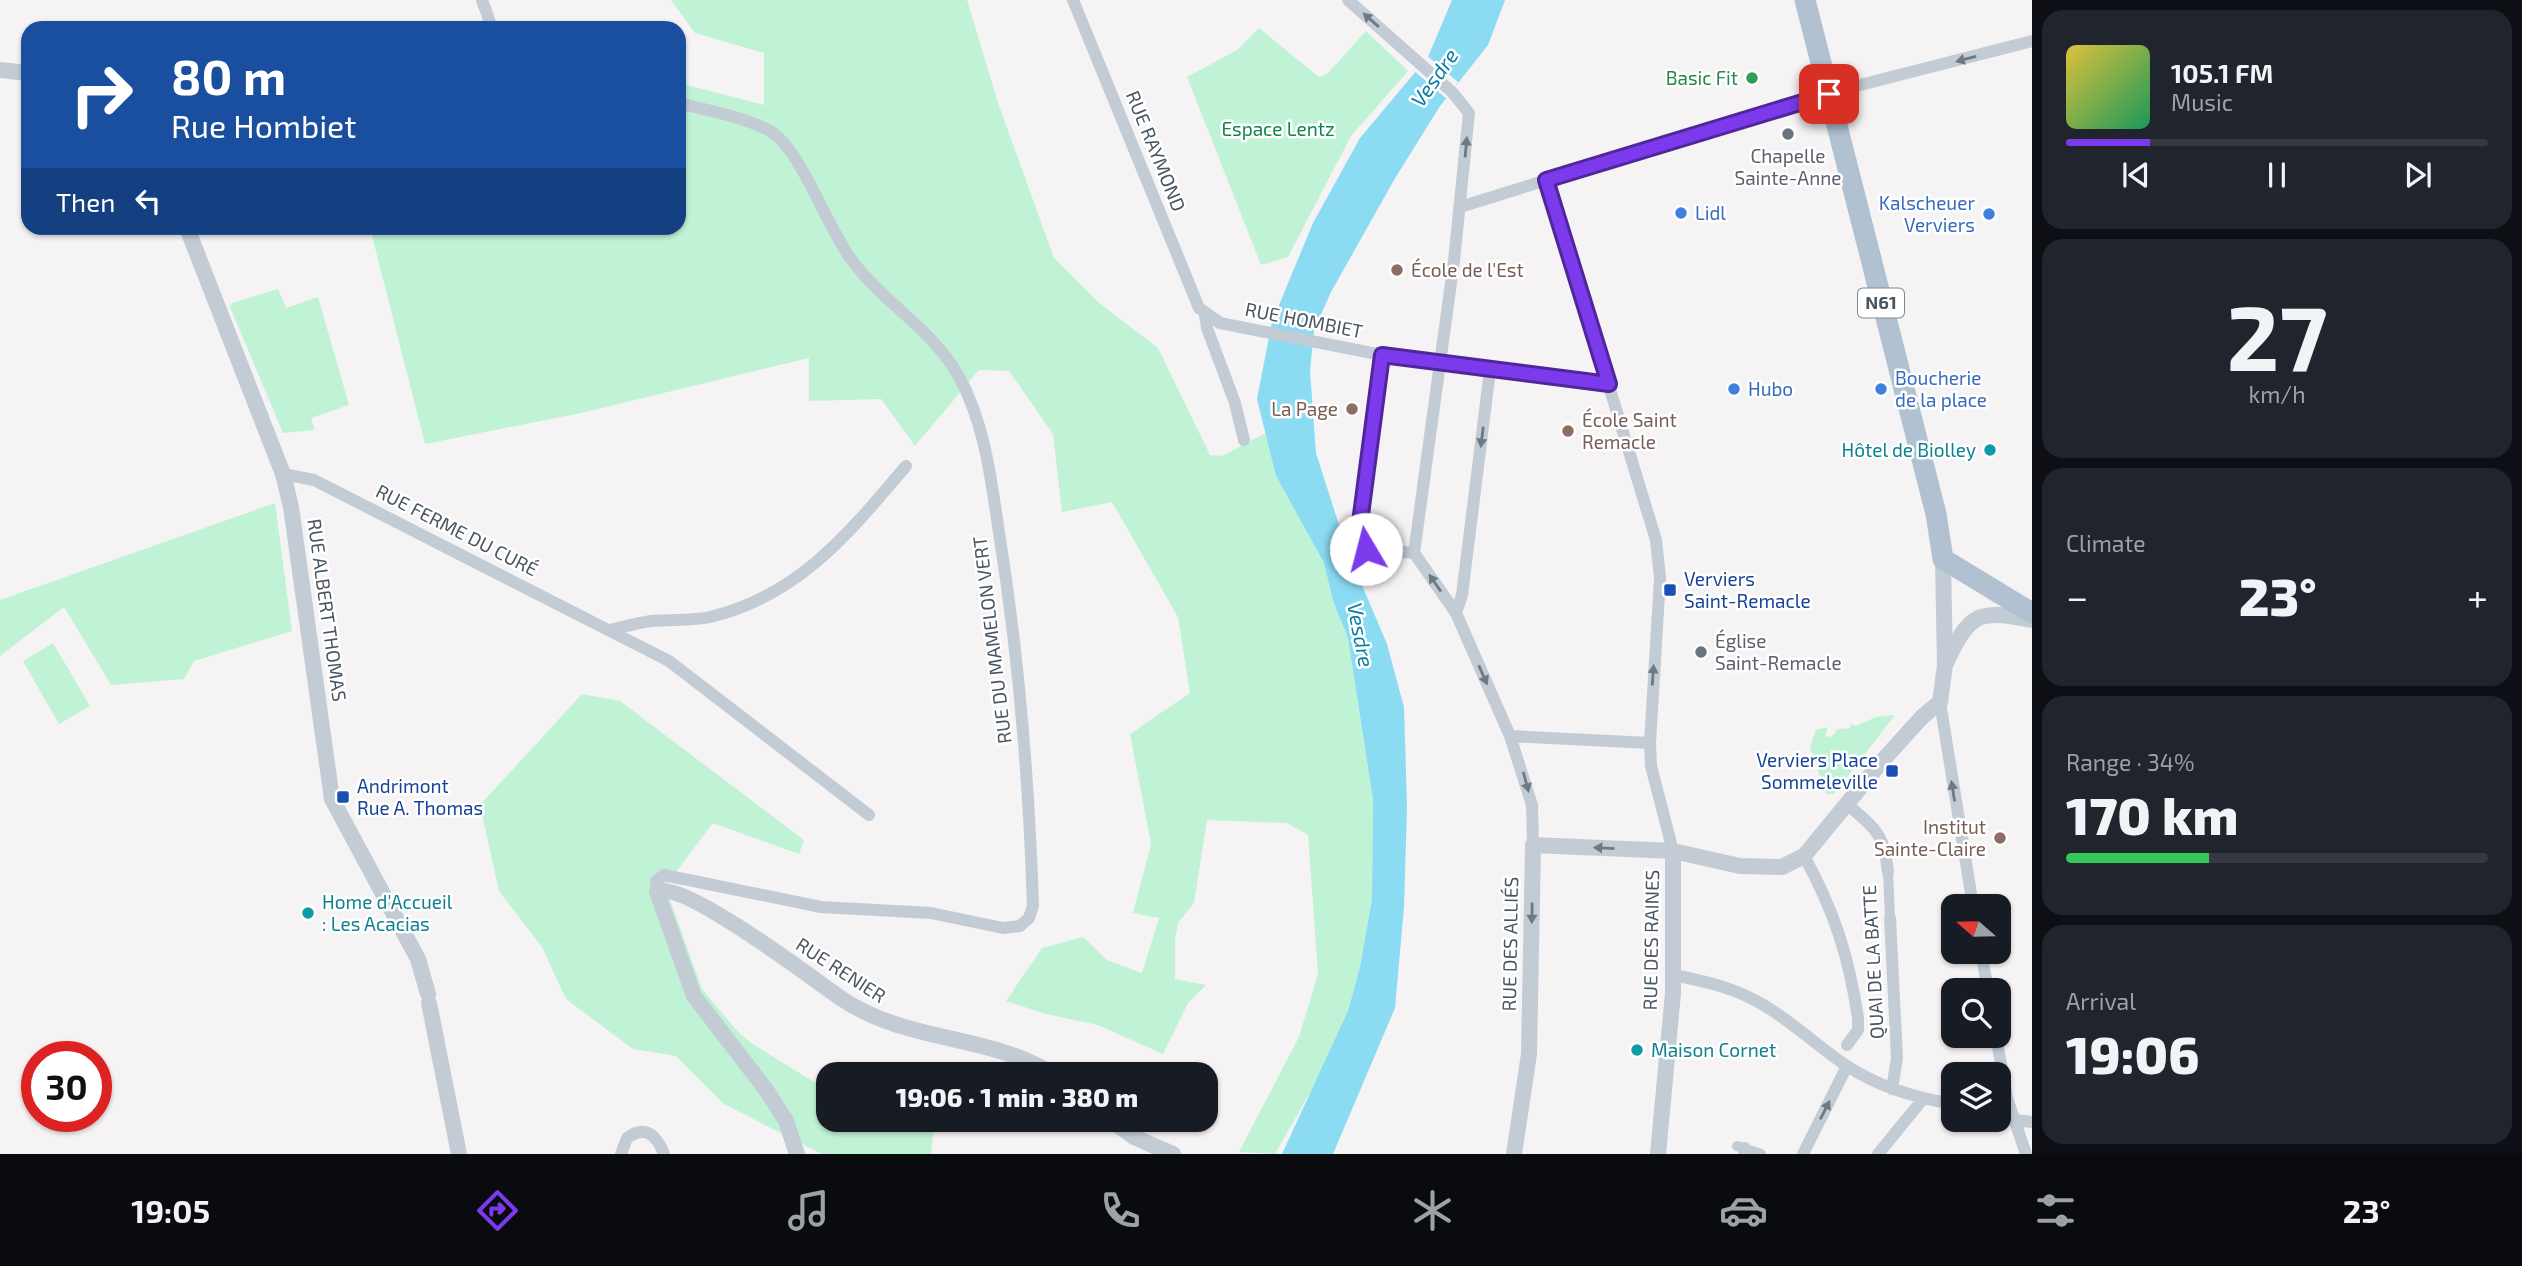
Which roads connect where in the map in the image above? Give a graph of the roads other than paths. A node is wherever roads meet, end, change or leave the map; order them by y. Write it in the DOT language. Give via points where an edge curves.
graph roads {
  1 [pos="482,0"];
  2 [pos="1073,0"];
  3 [pos="1348,0"];
  4 [pos="1805,0"];
  5 [pos="490,21"];
  6 [pos="2032,41"];
  7 [pos="0,70"];
  8 [pos="21,72"];
  9 [pos="1829,94"];
  10 [pos="686,105"];
  11 [pos="1546,180"];
  12 [pos="1460,207"];
  13 [pos="190,235"];
  14 [pos="1205,315"];
  15 [pos="1382,355"];
  16 [pos="1440,363"];
  17 [pos="1490,370"];
  18 [pos="1609,384"];
  19 [pos="1244,440"];
  20 [pos="906,466"];
  21 [pos="283,474"];
  22 [pos="1415,553"];
  23 [pos="1943,559"];
  24 [pos="1456,613"];
  25 [pos="2032,613"];
  26 [pos="2032,620"];
  27 [pos="609,630"];
  28 [pos="1945,666"];
  29 [pos="1941,702"];
  30 [pos="1510,736"];
  31 [pos="1650,743"];
  32 [pos="1848,805"];
  33 [pos="869,815"];
  34 [pos="1533,845"];
  35 [pos="1672,851"];
  36 [pos="1804,856"];
  37 [pos="1888,872"];
  38 [pos="657,892"];
  39 [pos="1971,894"];
  40 [pos="1890,918"];
  41 [pos="1673,975"];
  42 [pos="1847,1045"];
  43 [pos="1998,1048"];
  44 [pos="1032,1062"];
  45 [pos="1847,1066"];
  46 [pos="1892,1089"];
  47 [pos="1923,1099"];
  48 [pos="1941,1102"];
  49 [pos="2011,1118"];
  50 [pos="2016,1120"];
  51 [pos="2032,1122"];
  52 [pos="1126,1132"];
  53 [pos="1742,1149"];
  54 [pos="459,1154"];
  55 [pos="621,1154"];
  56 [pos="664,1154"];
  57 [pos="797,1154"];
  58 [pos="1173,1154"];
  59 [pos="1514,1154"];
  60 [pos="1658,1154"];
  61 [pos="1761,1154"];
  62 [pos="1803,1154"];
  63 [pos="1878,1154"];
  64 [pos="2026,1154"];
  1 -- 5 [label="street"];
  2 -- 14 [label="street, RUE RAYMOND"];
  12 -- 3 [label="street, one-way" via="1469,113 1452,92"];
  4 -- 9 [label="main road, N61"];
  6 -- 9 [label="street, one-way"];
  7 -- 8 [label="street"];
  9 -- 11 [label="street"];
  9 -- 23 [label="main road, N61" via="1941,535"];
  10 -- 38 [label="street, RUE DU MAMELON VERT" via="751,123 787,144 839,243 861,272 938,348 970,399 985,446 1020,682 1033,906 1020,926 1003,928 931,913 821,907 664,875 656,881"];
  11 -- 12 [label="street"];
  11 -- 18 [label="street"];
  12 -- 16 [label="street"];
  13 -- 21 [label="street, RUE ALBERT THOMAS"];
  14 -- 15 [label="street, RUE HOMBIET" via="1220,323"];
  14 -- 19 [label="street"];
  15 -- 16 [label="street, RUE HOMBIET"];
  15 -- 22 [label="street" via="1359,530 1366,549"];
  16 -- 17 [label="street, RUE HOMBIET"];
  16 -- 22 [label="street"];
  17 -- 18 [label="street, RUE HOMBIET"];
  17 -- 24 [label="street, one-way"];
  31 -- 18 [label="street, one-way" via="1660,578 1656,540"];
  20 -- 27 [label="street" via="849,533 794,582 739,609 706,618 650,621"];
  21 -- 27 [label="street, RUE FERME DU CURÉ" via="314,480"];
  21 -- 54 [label="street, RUE ALBERT THOMAS" via="332,799 418,959"];
  24 -- 22 [label="street, RUE DES ALLIÉS, one-way"];
  23 -- 25 [label="main road"];
  23 -- 28 [label="street"];
  24 -- 30 [label="street, RUE DES ALLIÉS, one-way"];
  26 -- 28 [label="street" via="1992,614 1975,618"];
  27 -- 33 [label="street, RUE FERME DU CURÉ" via="669,661"];
  28 -- 29 [label="street"];
  29 -- 32 [label="street" via="1891,751"];
  39 -- 29 [label="street, one-way"];
  30 -- 31 [label="street"];
  30 -- 34 [label="street, RUE DES ALLIÉS, one-way" via="1532,805"];
  31 -- 35 [label="street" via="1651,766"];
  32 -- 36 [label="street"];
  32 -- 37 [label="street, QUAI DE LA BATTE" via="1885,845"];
  35 -- 34 [label="street, one-way"];
  34 -- 59 [label="street, RUE DES ALLIÉS, one-way" via="1529,1054"];
  35 -- 36 [label="street" via="1740,866 1782,867"];
  35 -- 41 [label="street, RUE DES RAINES"];
  36 -- 42 [label="street" via="1844,946 1858,1018 1858,1030"];
  37 -- 40 [label="street, QUAI DE LA BATTE"];
  38 -- 44 [label="street, RUE RENIER" via="669,889 719,915 876,1019"];
  38 -- 57 [label="street" via="694,996 767,1091 786,1121"];
  40 -- 46 [label="street, QUAI DE LA BATTE" via="1897,1058"];
  41 -- 45 [label="street" via="1712,982 1762,1004"];
  41 -- 60 [label="street, RUE DES RAINES"];
  43 -- 50 [label="street"];
  45 -- 46 [label="street"];
  62 -- 45 [label="street, one-way"];
  46 -- 47 [label="street"];
  47 -- 48 [label="street"];
  47 -- 63 [label="street"];
  49 -- 50 [label="street"];
  50 -- 51 [label="street"];
  50 -- 64 [label="street"];
  52 -- 58 [label="street"];
  53 -- 61 [label="street"];
  55 -- 56 [label="street" via="627,1138 651,1132"];
}
